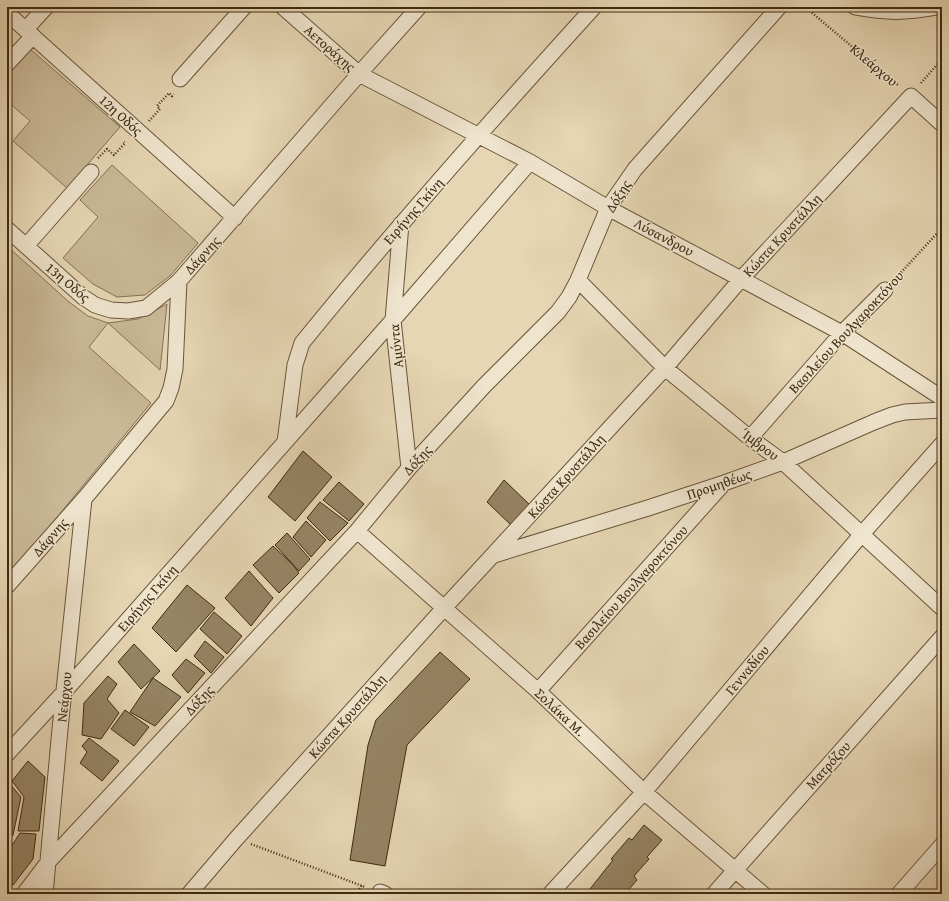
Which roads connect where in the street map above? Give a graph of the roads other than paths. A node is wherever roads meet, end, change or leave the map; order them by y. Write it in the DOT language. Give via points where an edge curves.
graph roads {
  1 [pos="46,7"];
  2 [pos="244,7"];
  3 [pos="283,7"];
  4 [pos="419,7"];
  5 [pos="594,7"];
  6 [pos="779,7"];
  7 [pos="855,7"];
  8 [pos="937,7"];
  9 [pos="7,13"];
  10 [pos="29,32"];
  11 [pos="7,64"];
  12 [pos="359,74"];
  13 [pos="178,85"];
  14 [pos="910,96"];
  15 [pos="942,124"];
  16 [pos="477,136"];
  17 [pos="530,162"];
  18 [pos="93,167"];
  19 [pos="608,208"];
  20 [pos="235,218"];
  21 [pos="401,224"];
  22 [pos="7,229"];
  23 [pos="26,246"];
  24 [pos="741,279"];
  25 [pos="578,280"];
  26 [pos="179,281"];
  27 [pos="885,290"];
  28 [pos="393,320"];
  29 [pos="842,333"];
  30 [pos="664,368"];
  31 [pos="942,398"];
  32 [pos="942,410"];
  33 [pos="750,438"];
  34 [pos="285,442"];
  35 [pos="942,444"];
  36 [pos="783,462"];
  37 [pos="409,468"];
  38 [pos="724,483"];
  39 [pos="84,499"];
  40 [pos="357,531"];
  41 [pos="861,535"];
  42 [pos="493,555"];
  43 [pos="7,586"];
  44 [pos="445,607"];
  45 [pos="942,608"];
  46 [pos="942,637"];
  47 [pos="538,691"];
  48 [pos="64,692"];
  49 [pos="7,754"];
  50 [pos="644,792"];
  51 [pos="942,845"];
  52 [pos="49,861"];
  53 [pos="735,870"];
  54 [pos="24,894"];
  55 [pos="45,894"];
  56 [pos="189,894"];
  57 [pos="550,894"];
  58 [pos="714,894"];
  59 [pos="763,894"];
  60 [pos="899,894"];
  1 -- 10 [label="street"];
  2 -- 13 [label="street"];
  3 -- 12 [label="street, Αετοράχης"];
  4 -- 12 [label="street, Δάφνης"];
  5 -- 16 [label="street, Ειρήνης Γκίνη"];
  6 -- 19 [label="street, Δόξης" via="635,169"];
  7 -- 8 [label="street" via="887,12 910,12"];
  9 -- 10 [label="street, 12η Οδός"];
  10 -- 11 [label="street"];
  10 -- 20 [label="street, 12η Οδός"];
  12 -- 16 [label="street, Λύσανδρου"];
  12 -- 20 [label="street, Δάφνης"];
  14 -- 15 [label="street, Κλεάρχου"];
  14 -- 24 [label="street, Κώστα Κρυστάλλη"];
  16 -- 17 [label="street, Λύσανδρου"];
  16 -- 21 [label="street, Ειρήνης Γκίνη"];
  17 -- 19 [label="street, Λύσανδρου"];
  17 -- 28 [label="street, Ειρήνης Γκίνη"];
  18 -- 23 [label="street"];
  19 -- 24 [label="street, Λύσανδρου"];
  19 -- 25 [label="street, Δόξης"];
  20 -- 26 [label="street, Δάφνης"];
  21 -- 28 [label="street, Αμύντα"];
  21 -- 34 [label="street, Ειρήνης Γκίνη" via="302,342 295,365"];
  22 -- 23 [label="street, 13η Οδός"];
  23 -- 26 [label="street, 13η Οδός" via="83,296 112,310 146,308"];
  24 -- 29 [label="street, Λύσανδρου"];
  24 -- 30 [label="street, Κώστα Κρυστάλλη"];
  25 -- 30 [label="street, Ίμβρου"];
  25 -- 37 [label="street, Δόξης" via="558,312 484,386"];
  26 -- 39 [label="street, Δάφνης" via="172,388 166,401"];
  27 -- 29 [label="street, Βασιλείου Βουλγαροκτόνου"];
  28 -- 34 [label="street, Ειρήνης Γκίνη"];
  28 -- 37 [label="street, Αμύντα"];
  29 -- 31 [label="street, Λύσανδρου"];
  29 -- 33 [label="street, Βασιλείου Βουλγαροκτόνου"];
  30 -- 33 [label="street, Ίμβρου"];
  30 -- 42 [label="street, Κώστα Κρυστάλλη"];
  32 -- 36 [label="street, Προμηθέως" via="892,415"];
  33 -- 36 [label="street, Ίμβρου"];
  34 -- 48 [label="street, Ειρήνης Γκίνη"];
  35 -- 41 [label="street, Γενναδίου"];
  36 -- 38 [label="street, Προμηθέως"];
  36 -- 41 [label="street, Ίμβρου"];
  37 -- 40 [label="street, Δόξης"];
  38 -- 42 [label="street, Προμηθέως"];
  38 -- 47 [label="street, Βασιλείου Βουλγαροκτόνου"];
  39 -- 43 [label="street, Δάφνης"];
  39 -- 48 [label="street, Νεάρχου"];
  40 -- 44 [label="street, Σολάκα Μ."];
  40 -- 52 [label="street, Δόξης"];
  41 -- 45 [label="street, Ίμβρου"];
  41 -- 50 [label="street, Γενναδίου"];
  42 -- 44 [label="street, Κώστα Κρυστάλλη"];
  44 -- 47 [label="street, Σολάκα Μ."];
  44 -- 56 [label="street, Κώστα Κρυστάλλη"];
  46 -- 53 [label="street, Ματρόζου"];
  47 -- 50 [label="street, Σολάκα Μ."];
  48 -- 49 [label="street, Ειρήνης Γκίνη"];
  48 -- 52 [label="street, Νεάρχου"];
  50 -- 53 [label="street, Σολάκα Μ."];
  50 -- 57 [label="street, Γενναδίου"];
  51 -- 60 [label="street"];
  52 -- 54 [label="street, Δόξης"];
  52 -- 55 [label="street, Νεάρχου"];
  53 -- 58 [label="street, Ματρόζου"];
  53 -- 59 [label="street, Σολάκα Μ."];
}
